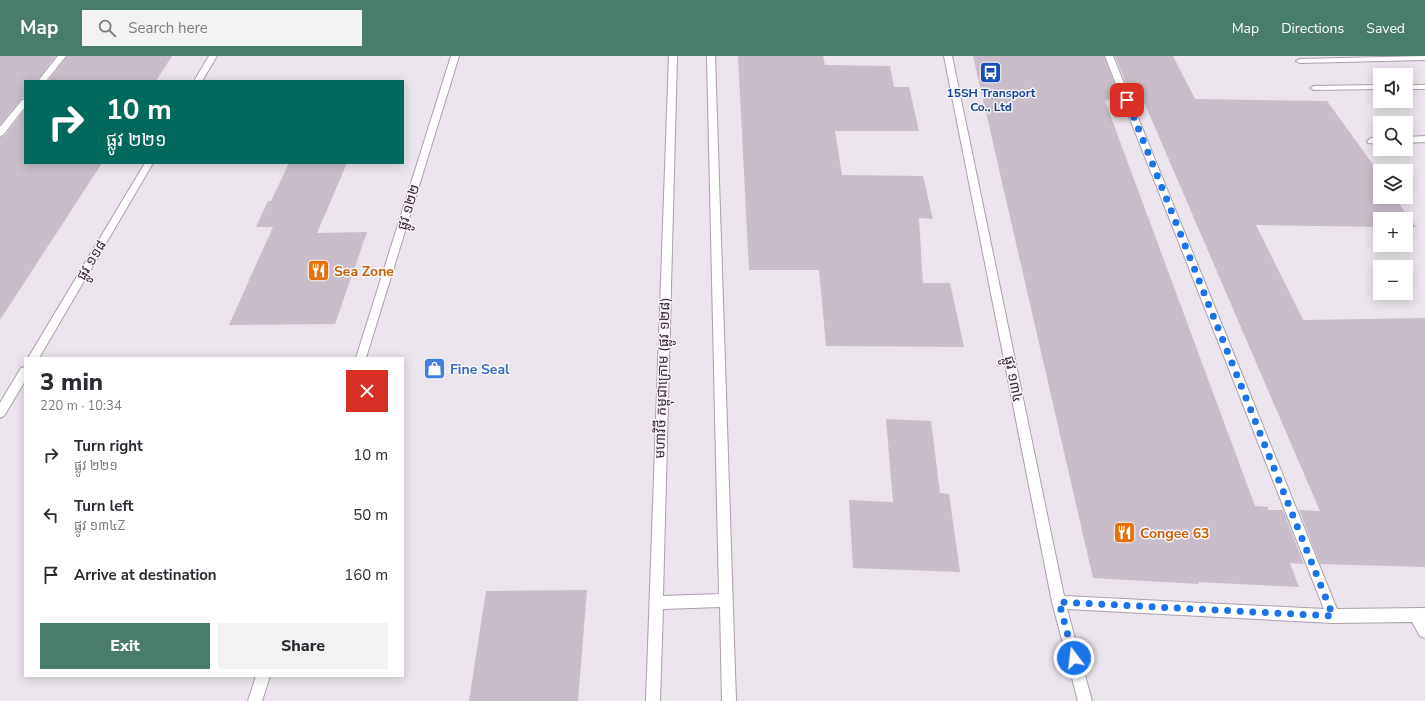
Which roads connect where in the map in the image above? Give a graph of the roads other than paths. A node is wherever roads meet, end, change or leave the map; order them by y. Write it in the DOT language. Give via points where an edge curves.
graph roads {
  1 [pos="62,56"];
  2 [pos="213,56"];
  3 [pos="455,56"];
  4 [pos="673,56"];
  5 [pos="711,56"];
  6 [pos="948,56"];
  7 [pos="1109,56"];
  8 [pos="1425,58"];
  9 [pos="1300,61"];
  10 [pos="43,80"];
  11 [pos="199,80"];
  12 [pos="1373,87"];
  13 [pos="1413,87"];
  14 [pos="1425,87"];
  15 [pos="1314,88"];
  16 [pos="24,103"];
  17 [pos="0,133"];
  18 [pos="1413,140"];
  19 [pos="1425,140"];
  20 [pos="148,164"];
  21 [pos="34,357"];
  22 [pos="361,357"];
  23 [pos="24,373"];
  24 [pos="0,413"];
  25 [pos="726,600"];
  26 [pos="1059,602"];
  27 [pos="655,603"];
  28 [pos="1421,615"];
  29 [pos="1333,616"];
  30 [pos="1425,631"];
  31 [pos="262,677"];
  32 [pos="255,701"];
  33 [pos="653,701"];
  34 [pos="729,701"];
  35 [pos="1085,701"];
  1 -- 10 [label="street"];
  2 -- 11 [label="street"];
  3 -- 22 [label="street, ផ្លូវ ១២២"];
  4 -- 27 [label="street, មហាវិថី កម្ពុជាក្រោម (ផ្លូវ ១២៨)"];
  5 -- 25 [label="street"];
  6 -- 26 [label="street, ផ្លូវ ១៣៤"];
  7 -- 29 [label="street"];
  8 -- 9 [label="street"];
  12 -- 15 [label="street"];
  13 -- 14 [label="street"];
  16 -- 17 [label="street"];
  18 -- 19 [label="street"];
  20 -- 21 [label="street, ផ្លូវ ១១៨"];
  23 -- 24 [label="street"];
  25 -- 27 [label="street"];
  25 -- 34 [label="street"];
  26 -- 29 [label="street"];
  26 -- 35 [label="street, ផ្លូវ ១៣៤"];
  27 -- 33 [label="street, មហាវិថី កម្ពុជាក្រោម (ផ្លូវ ១២៨)"];
  28 -- 29 [label="street"];
  28 -- 30 [label="street"];
  31 -- 32 [label="street"];
}
